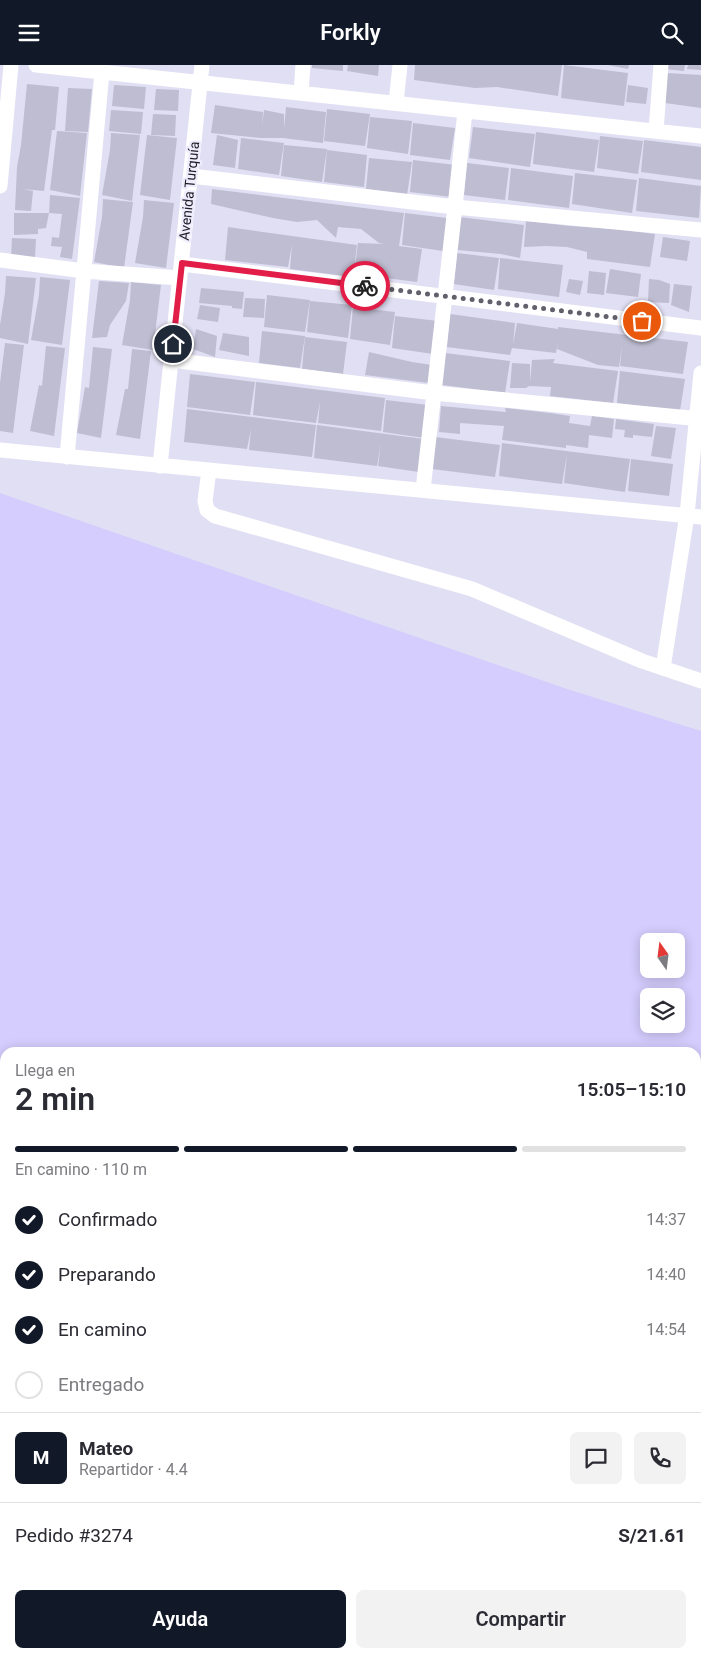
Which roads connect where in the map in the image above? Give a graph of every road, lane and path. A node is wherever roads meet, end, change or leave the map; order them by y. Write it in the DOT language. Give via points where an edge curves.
graph roads {
  1 [pos="11,65"];
  2 [pos="36,65"];
  3 [pos="202,65"];
  4 [pos="303,65"];
  5 [pos="400,65"];
  6 [pos="661,65"];
  7 [pos="102,72"];
  8 [pos="200,82"];
  9 [pos="301,93"];
  10 [pos="396,103"];
  11 [pos="465,111"];
  12 [pos="656,131"];
  13 [pos="701,135"];
  14 [pos="191,176"];
  15 [pos="0,187"];
  16 [pos="455,207"];
  17 [pos="701,230"];
  18 [pos="0,260"];
  19 [pos="84,271"];
  20 [pos="181,271"];
  21 [pos="445,296"];
  22 [pos="701,328"];
  23 [pos="172,360"];
  24 [pos="701,373"];
  25 [pos="434,393"];
  26 [pos="699,419"];
  27 [pos="0,450"];
  28 [pos="66,457"];
  29 [pos="160,466"];
  30 [pos="209,470"];
  31 [pos="423,491"];
  32 [pos="694,516"];
  33 [pos="663,668"];
  34 [pos="701,681"];
  1 -- 15 [label="street"];
  2 -- 7 [label="street"];
  3 -- 8 [label="street, Avenida Turquía"];
  4 -- 9 [label="street"];
  5 -- 10 [label="street"];
  6 -- 12 [label="street"];
  7 -- 8 [label="street"];
  7 -- 19 [label="street"];
  8 -- 9 [label="street"];
  8 -- 14 [label="street, Avenida Turquía"];
  9 -- 10 [label="street"];
  10 -- 11 [label="street"];
  11 -- 12 [label="street"];
  11 -- 16 [label="street"];
  12 -- 13 [label="street"];
  14 -- 16 [label="street"];
  14 -- 20 [label="street, Avenida Turquía"];
  16 -- 17 [label="street"];
  16 -- 21 [label="street"];
  18 -- 19 [label="street"];
  19 -- 20 [label="street"];
  19 -- 28 [label="street"];
  20 -- 21 [label="street"];
  20 -- 23 [label="street, Avenida Turquía"];
  21 -- 22 [label="street"];
  21 -- 25 [label="street"];
  23 -- 25 [label="street"];
  23 -- 29 [label="street, Avenida Turquía"];
  24 -- 26 [label="street"];
  25 -- 26 [label="street"];
  25 -- 31 [label="street"];
  26 -- 32 [label="street"];
  27 -- 28 [label="street"];
  28 -- 29 [label="street"];
  29 -- 30 [label="street"];
  30 -- 31 [label="street"];
  30 -- 33 [label="street" via="206,511 215,515 472,589"];
  31 -- 32 [label="street"];
  32 -- 33 [label="street"];
  33 -- 34 [label="street"];
}
